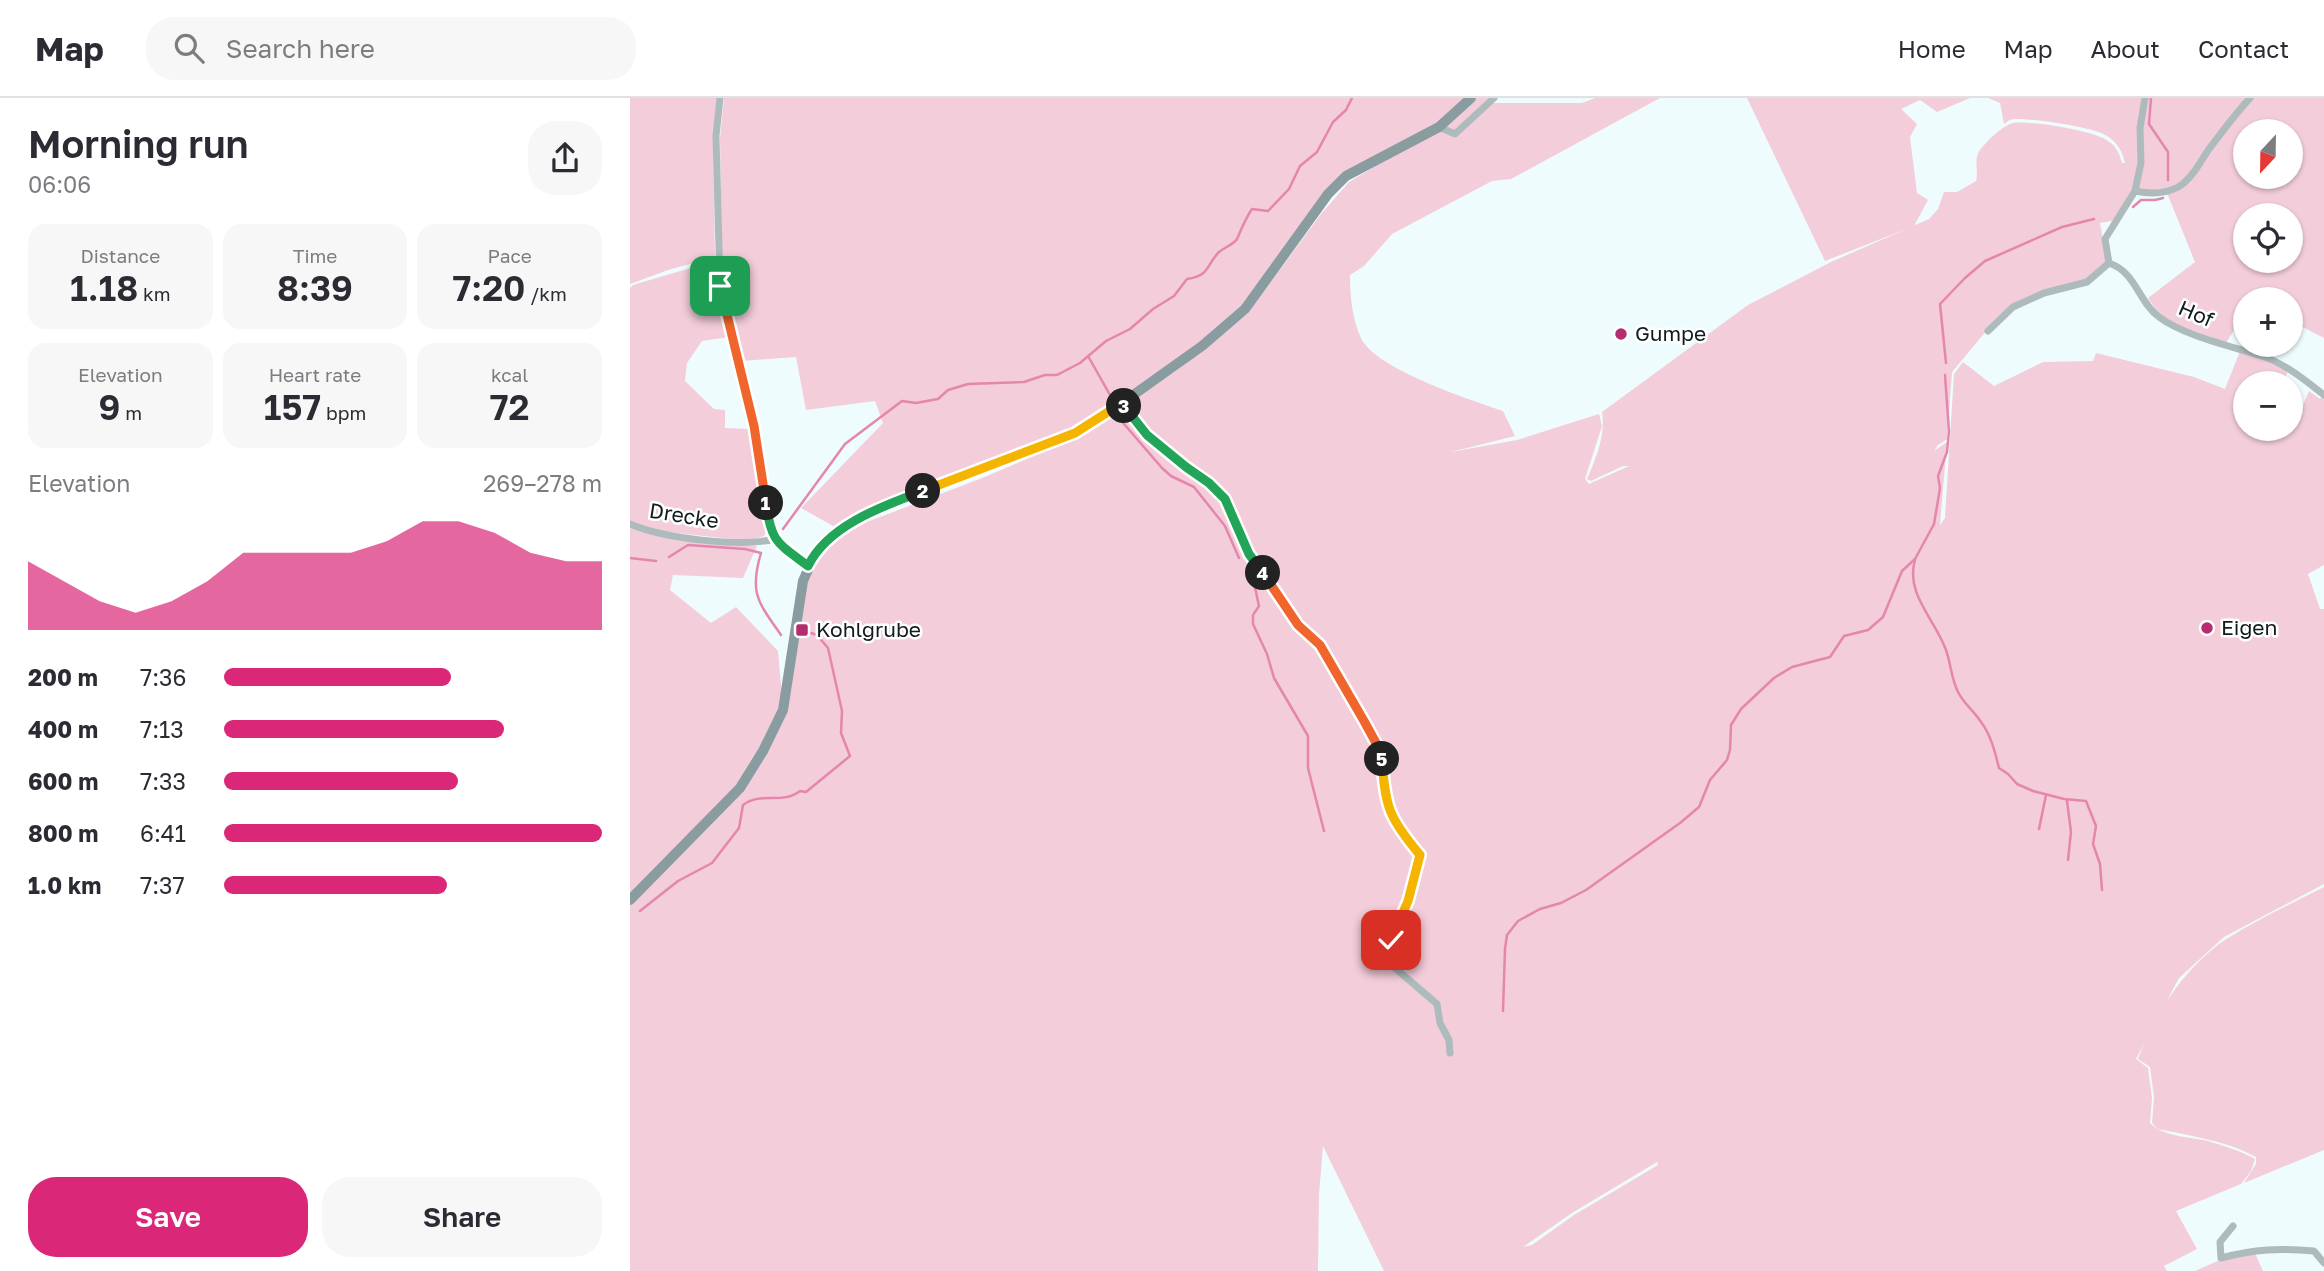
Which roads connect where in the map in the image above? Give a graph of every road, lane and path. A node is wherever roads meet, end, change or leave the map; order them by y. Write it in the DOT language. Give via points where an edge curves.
graph roads {
  1 [pos="720,98"];
  2 [pos="1471,98"];
  3 [pos="1494,98"];
  4 [pos="2145,98"];
  5 [pos="2250,98"];
  6 [pos="1439,127"];
  7 [pos="2135,191"];
  8 [pos="2109,263"];
  9 [pos="1988,331"];
  10 [pos="2324,395"];
  11 [pos="1122,403"];
  12 [pos="630,524"];
  13 [pos="774,539"];
  14 [pos="808,566"];
  15 [pos="630,900"];
  16 [pos="1450,1053"];
  17 [pos="2233,1226"];
  18 [pos="2324,1263"];
  1 -- 13 [label="street" via="716,136 721,292 754,426"];
  2 -- 6 [label="main road"];
  3 -- 6 [label="street" via="1455,134"];
  4 -- 7 [label="street"];
  5 -- 7 [label="street" via="2179,186 2167,191"];
  6 -- 11 [label="main road" via="1346,176 1245,309"];
  7 -- 8 [label="street" via="2105,239"];
  8 -- 9 [label="street" via="2087,282 2013,307"];
  8 -- 10 [label="street, Hof" via="2134,282 2157,316 2268,358"];
  11 -- 14 [label="main road" via="1075,433 908,497 841,528 823,543"];
  11 -- 16 [label="street" via="1147,435 1225,499 1249,554 1298,625 1320,645 1381,752 1392,817 1420,855 1388,962 1437,1004"];
  12 -- 13 [label="street, Drecke" via="652,533 708,539 749,543"];
  13 -- 14 [label="street"];
  14 -- 15 [label="main road" via="798,599 783,710 763,751 740,788"];
  17 -- 18 [label="street" via="2220,1242 2221,1258 2253,1250 2288,1249 2315,1251"];
}
